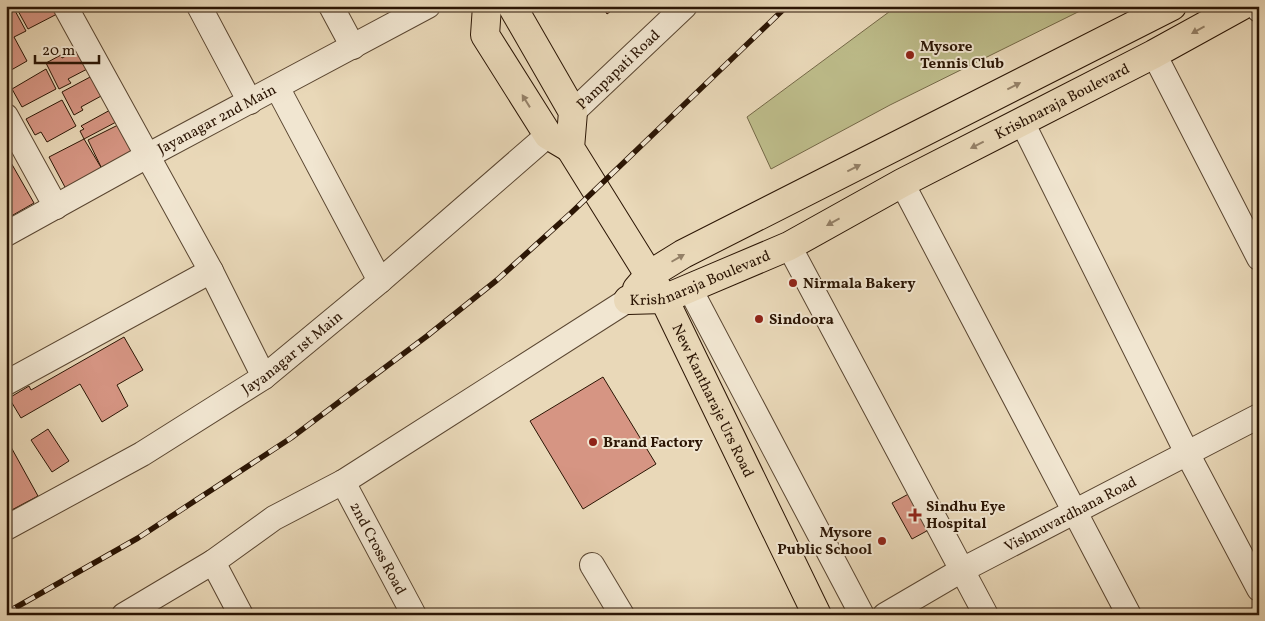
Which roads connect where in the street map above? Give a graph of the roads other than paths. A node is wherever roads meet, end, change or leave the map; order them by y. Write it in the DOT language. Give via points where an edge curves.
graph roads {
  1 [pos="65,6"];
  2 [pos="199,6"];
  3 [pos="331,6"];
  4 [pos="428,6"];
  5 [pos="487,6"];
  6 [pos="512,6"];
  7 [pos="686,6"];
  8 [pos="1172,6"];
  9 [pos="1241,6"];
  10 [pos="1257,6"];
  11 [pos="1259,10"];
  12 [pos="353,47"];
  13 [pos="1154,54"];
  14 [pos="277,87"];
  15 [pos="250,102"];
  16 [pos="573,112"];
  17 [pos="6,116"];
  18 [pos="1022,122"];
  19 [pos="559,142"];
  20 [pos="147,156"];
  21 [pos="902,183"];
  22 [pos="56,207"];
  23 [pos="6,234"];
  24 [pos="789,246"];
  25 [pos="1259,258"];
  26 [pos="211,271"];
  27 [pos="649,275"];
  28 [pos="380,280"];
  29 [pos="690,289"];
  30 [pos="628,300"];
  31 [pos="664,300"];
  32 [pos="264,377"];
  33 [pos="6,383"];
  34 [pos="1259,416"];
  35 [pos="1187,453"];
  36 [pos="343,482"];
  37 [pos="1075,513"];
  38 [pos="6,528"];
  39 [pos="213,562"];
  40 [pos="592,565"];
  41 [pos="962,570"];
  42 [pos="1259,589"];
  43 [pos="124,615"];
  44 [pos="241,615"];
  45 [pos="414,615"];
  46 [pos="622,615"];
  47 [pos="817,615"];
  48 [pos="862,615"];
  49 [pos="885,615"];
  50 [pos="986,615"];
  51 [pos="1128,615"];
  1 -- 20 [label="street"];
  2 -- 15 [label="street"];
  3 -- 12 [label="street"];
  4 -- 12 [label="street, Jayanagar 2nd Main"];
  19 -- 5 [label="main road, New Kantharaje Urs Road, one-way" via="485,35"];
  6 -- 16 [label="main road"];
  7 -- 16 [label="street, Pampapati Road"];
  27 -- 8 [label="main road, Krishnaraja Boulevard, one-way" via="683,254"];
  9 -- 13 [label="main road, Krishnaraja Boulevard, one-way"];
  10 -- 11 [label="street"];
  12 -- 14 [label="street, Jayanagar 2nd Main"];
  13 -- 18 [label="main road, Krishnaraja Boulevard"];
  13 -- 25 [label="street"];
  14 -- 15 [label="street, Jayanagar 2nd Main"];
  14 -- 28 [label="street"];
  15 -- 20 [label="street, Jayanagar 2nd Main"];
  16 -- 19 [label="main road"];
  17 -- 22 [label="street"];
  18 -- 21 [label="main road, Krishnaraja Boulevard, one-way"];
  18 -- 35 [label="street"];
  19 -- 27 [label="main road, New Kantharaje Urs Road"];
  19 -- 28 [label="street, Jayanagar 1st Main"];
  20 -- 22 [label="street, Jayanagar 2nd Main"];
  20 -- 26 [label="street"];
  21 -- 24 [label="main road, Krishnaraja Boulevard, one-way"];
  21 -- 37 [label="street"];
  22 -- 23 [label="street, Jayanagar 2nd Main"];
  24 -- 29 [label="main road, Krishnaraja Boulevard"];
  24 -- 41 [label="street"];
  26 -- 32 [label="street"];
  26 -- 33 [label="street"];
  27 -- 30 [label="main road, Krishnaraja Boulevard"];
  27 -- 31 [label="main road, New Kantharaje Urs Road"];
  28 -- 32 [label="street, Jayanagar 1st Main"];
  29 -- 31 [label="main road, Krishnaraja Boulevard"];
  29 -- 48 [label="street"];
  30 -- 31 [label="main road, Krishnaraja Boulevard"];
  30 -- 36 [label="street"];
  31 -- 47 [label="main road, New Kantharaje Urs Road"];
  32 -- 38 [label="street, Jayanagar 1st Main" via="142,454"];
  34 -- 35 [label="street, Vishnuvardhana Road"];
  35 -- 37 [label="street, Vishnuvardhana Road"];
  35 -- 42 [label="street"];
  36 -- 39 [label="street" via="274,518"];
  36 -- 45 [label="street, 2nd Cross Road"];
  37 -- 41 [label="street, Vishnuvardhana Road"];
  37 -- 51 [label="street"];
  39 -- 43 [label="street"];
  39 -- 44 [label="street"];
  40 -- 46 [label="street"];
  41 -- 49 [label="street, Vishnuvardhana Road"];
  41 -- 50 [label="street"];
}
